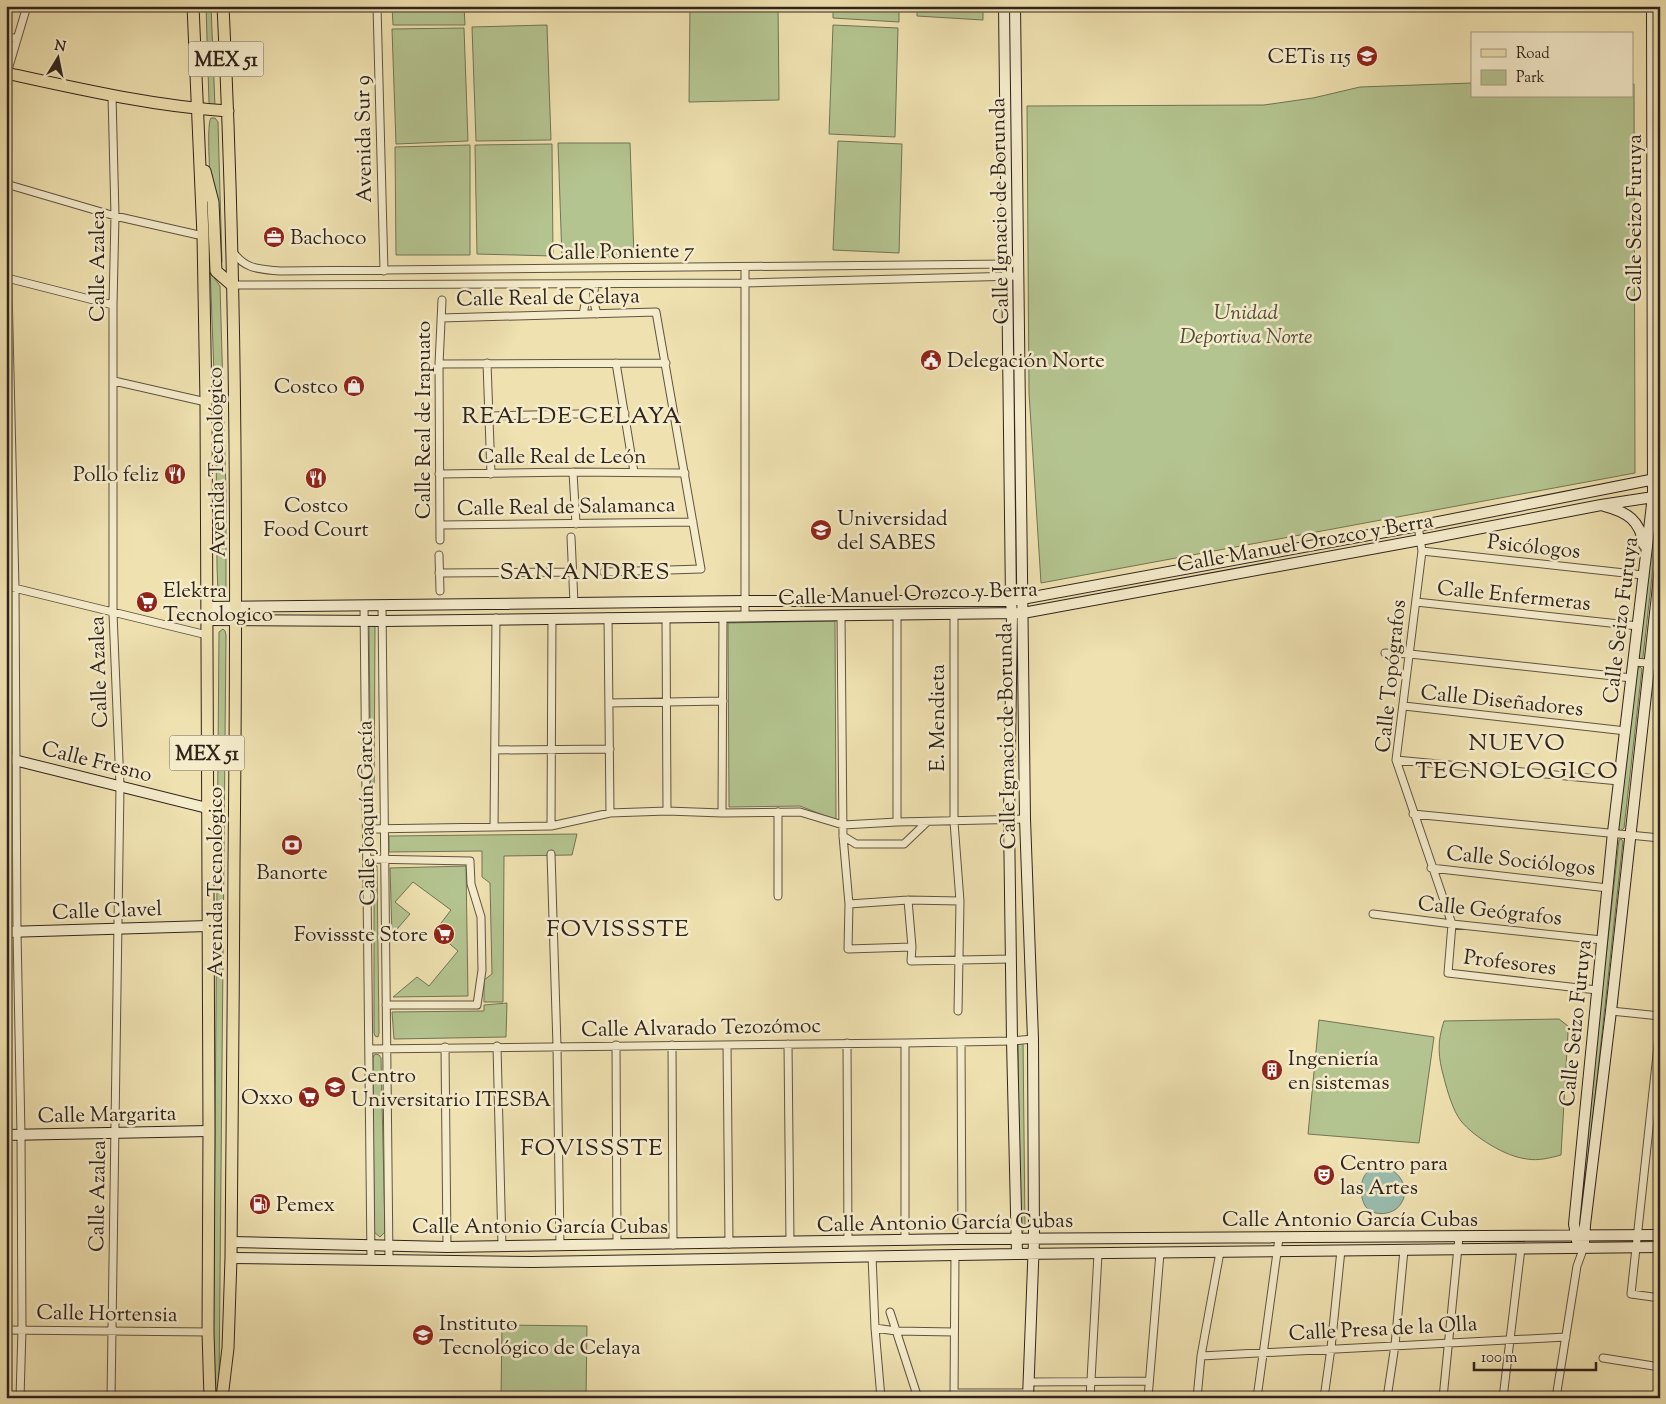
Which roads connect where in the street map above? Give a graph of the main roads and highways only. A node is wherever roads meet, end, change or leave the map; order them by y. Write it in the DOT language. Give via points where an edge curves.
graph roads {
  1 [pos="193,6"];
  2 [pos="223,6"];
  3 [pos="7,73"];
  4 [pos="197,109"];
  5 [pos="228,112"];
  6 [pos="199,147"];
  7 [pos="232,285"];
  8 [pos="210,1398"];
  9 [pos="222,1398"];
  1 -- 4 [label="main road, Avenida Tecnológico / MEX 51"];
  2 -- 5 [label="main road, Avenida Tecnológico / MEX 51"];
  3 -- 4 [label="main road"];
  4 -- 5 [label="main road"];
  4 -- 6 [label="main road, Avenida Tecnológico / MEX 51"];
  5 -- 7 [label="main road, Avenida Tecnológico / MEX 51"];
  6 -- 7 [label="main road" via="213,202 216,271"];
  6 -- 8 [label="main road, Avenida Tecnológico / MEX 51" via="208,607"];
  7 -- 9 [label="main road, Avenida Tecnológico / MEX 51" via="236,620 231,1258 228,1348"];
}
